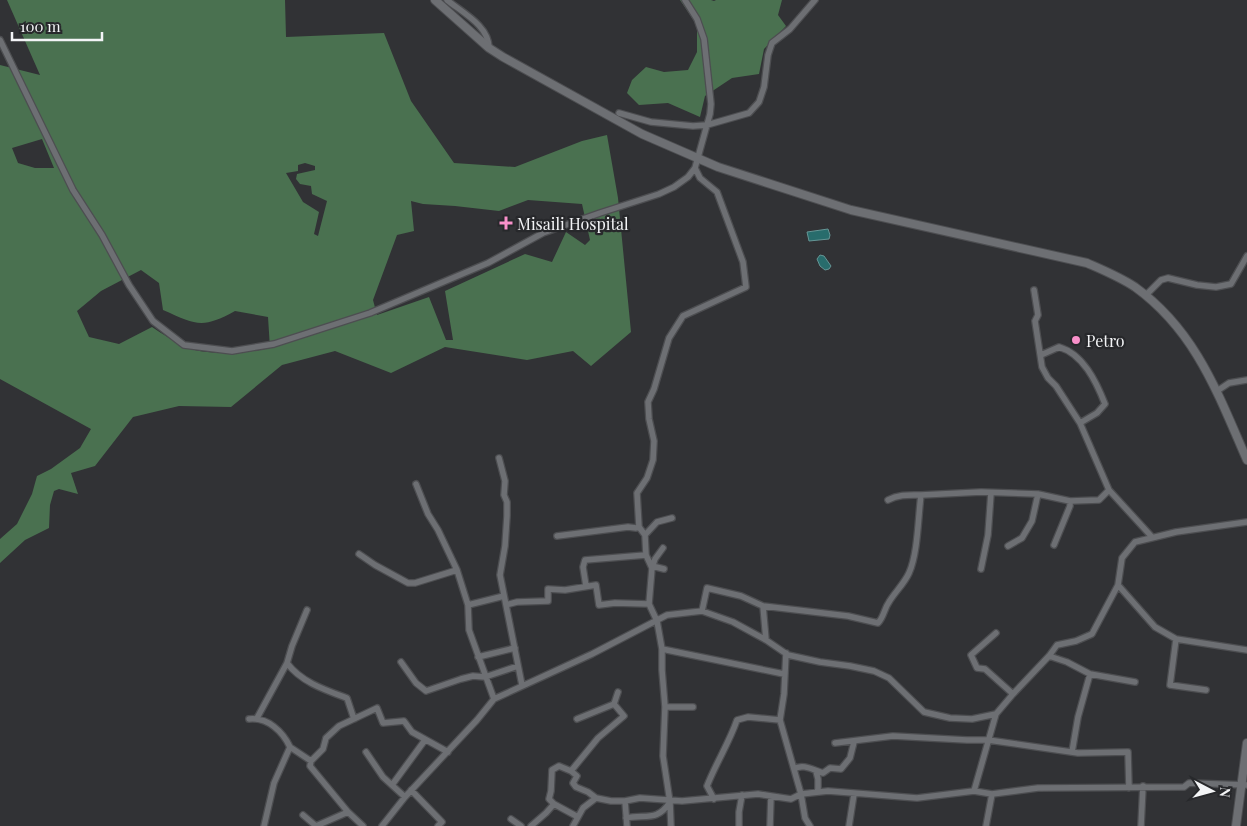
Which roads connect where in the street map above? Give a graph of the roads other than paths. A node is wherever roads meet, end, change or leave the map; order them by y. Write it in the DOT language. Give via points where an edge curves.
graph roads {
  1 [pos="435,0"];
  2 [pos="447,0"];
  3 [pos="685,0"];
  4 [pos="814,0"];
  5 [pos="0,40"];
  6 [pos="489,48"];
  7 [pos="619,113"];
  8 [pos="707,124"];
  9 [pos="698,158"];
  10 [pos="695,168"];
  11 [pos="1247,256"];
  12 [pos="1034,290"];
  13 [pos="1146,296"];
  14 [pos="1041,355"];
  15 [pos="1247,380"];
  16 [pos="1217,391"];
  17 [pos="1080,423"];
  18 [pos="1246,456"];
  19 [pos="499,458"];
  20 [pos="416,484"];
  21 [pos="1109,490"];
  22 [pos="991,493"];
  23 [pos="1038,494"];
  24 [pos="921,495"];
  25 [pos="888,500"];
  26 [pos="1070,501"];
  27 [pos="672,518"];
  28 [pos="1247,522"];
  29 [pos="639,527"];
  30 [pos="645,535"];
  31 [pos="557,536"];
  32 [pos="1152,537"];
  33 [pos="1054,545"];
  34 [pos="1008,546"];
  35 [pos="663,548"];
  36 [pos="359,554"];
  37 [pos="646,555"];
  38 [pos="652,568"];
  39 [pos="981,568"];
  40 [pos="664,569"];
  41 [pos="457,570"];
  42 [pos="1118,585"];
  43 [pos="586,586"];
  44 [pos="504,596"];
  45 [pos="648,604"];
  46 [pos="468,605"];
  47 [pos="506,605"];
  48 [pos="763,606"];
  49 [pos="307,610"];
  50 [pos="702,611"];
  51 [pos="657,621"];
  52 [pos="996,633"];
  53 [pos="1176,639"];
  54 [pos="766,640"];
  55 [pos="515,648"];
  56 [pos="662,649"];
  57 [pos="1247,650"];
  58 [pos="786,653"];
  59 [pos="478,656"];
  60 [pos="1049,656"];
  61 [pos="401,662"];
  62 [pos="287,663"];
  63 [pos="518,666"];
  64 [pos="784,674"];
  65 [pos="1090,674"];
  66 [pos="485,676"];
  67 [pos="1134,682"];
  68 [pos="522,685"];
  69 [pos="1206,690"];
  70 [pos="618,692"];
  71 [pos="1013,694"];
  72 [pos="494,699"];
  73 [pos="614,704"];
  74 [pos="665,707"];
  75 [pos="693,707"];
  76 [pos="996,714"];
  77 [pos="257,718"];
  78 [pos="249,719"];
  79 [pos="354,719"];
  80 [pos="577,719"];
  81 [pos="780,720"];
  82 [pos="425,740"];
  83 [pos="988,740"];
  84 [pos="854,742"];
  85 [pos="835,743"];
  86 [pos="1247,743"];
  87 [pos="290,748"];
  88 [pos="366,752"];
  89 [pos="448,752"];
  90 [pos="1072,752"];
  91 [pos="311,762"];
  92 [pos="794,770"];
  93 [pos="570,771"];
  94 [pos="816,771"];
  95 [pos="392,785"];
  96 [pos="1244,785"];
  97 [pos="1143,786"];
  98 [pos="1128,788"];
  99 [pos="411,790"];
  100 [pos="974,791"];
  101 [pos="818,792"];
  102 [pos="801,794"];
  103 [pos="854,794"];
  104 [pos="992,794"];
  105 [pos="742,795"];
  106 [pos="771,796"];
  107 [pos="405,797"];
  108 [pos="596,798"];
  109 [pos="714,799"];
  110 [pos="625,801"];
  111 [pos="670,802"];
  112 [pos="554,804"];
  113 [pos="348,812"];
  114 [pos="303,815"];
  115 [pos="578,817"];
  116 [pos="626,818"];
  117 [pos="511,819"];
  118 [pos="264,826"];
  119 [pos="363,826"];
  120 [pos="382,826"];
  121 [pos="438,826"];
  122 [pos="521,826"];
  123 [pos="531,826"];
  124 [pos="572,826"];
  125 [pos="627,826"];
  126 [pos="671,826"];
  127 [pos="739,826"];
  128 [pos="770,826"];
  129 [pos="810,826"];
  130 [pos="849,826"];
  131 [pos="986,826"];
  132 [pos="1141,826"];
  133 [pos="1236,826"];
  1 -- 6 [label="main road"];
  2 -- 6 [label="street" via="483,30 489,38"];
  3 -- 8 [label="street" via="704,39 711,104"];
  4 -- 8 [label="street" via="790,29 772,43 764,87 759,102 750,113"];
  5 -- 10 [label="street" via="73,190 129,285 153,321 184,345 232,351 266,345 370,313 488,263 543,233 660,194 688,177"];
  6 -- 9 [label="main road" via="625,125"];
  7 -- 8 [label="street" via="651,122 686,126"];
  8 -- 9 [label="street"];
  9 -- 10 [label="street"];
  9 -- 13 [label="main road" via="851,210 1087,263"];
  10 -- 29 [label="street" via="700,178 717,192 743,262 746,287 683,316 669,338 648,402 654,441 653,460 637,493"];
  11 -- 13 [label="street" via="1231,284 1216,287 1168,278 1161,280"];
  12 -- 14 [label="street"];
  13 -- 16 [label="main road" via="1183,333"];
  14 -- 17 [label="street" via="1042,367 1048,378"];
  14 -- 17 [label="street" via="1059,346 1068,350 1098,384 1105,404"];
  15 -- 16 [label="street" via="1229,383"];
  16 -- 18 [label="main road"];
  17 -- 21 [label="street"];
  19 -- 44 [label="street" via="508,516 500,574"];
  20 -- 41 [label="street"];
  21 -- 26 [label="street" via="1099,500"];
  21 -- 32 [label="street"];
  22 -- 23 [label="street"];
  22 -- 24 [label="street"];
  22 -- 39 [label="street" via="988,535"];
  23 -- 26 [label="street"];
  23 -- 34 [label="street" via="1032,521 1022,538"];
  24 -- 25 [label="street" via="894,496"];
  24 -- 48 [label="street" via="910,571 878,623 848,616"];
  26 -- 33 [label="street"];
  27 -- 30 [label="street" via="657,522"];
  28 -- 32 [label="street"];
  29 -- 30 [label="street"];
  29 -- 31 [label="street"];
  30 -- 37 [label="street"];
  32 -- 42 [label="street" via="1135,542 1122,558"];
  35 -- 38 [label="street"];
  36 -- 41 [label="street" via="408,582 416,583"];
  37 -- 38 [label="street"];
  37 -- 43 [label="street" via="584,560"];
  38 -- 40 [label="street"];
  38 -- 45 [label="street"];
  41 -- 46 [label="street"];
  42 -- 53 [label="street" via="1155,627"];
  42 -- 60 [label="street" via="1092,634 1057,645"];
  43 -- 45 [label="street" via="596,585 600,605"];
  43 -- 47 [label="street" via="548,589 548,601"];
  44 -- 46 [label="street"];
  44 -- 47 [label="street"];
  45 -- 51 [label="street"];
  46 -- 59 [label="street" via="469,630"];
  47 -- 55 [label="street"];
  48 -- 50 [label="street" via="741,596 707,588"];
  48 -- 54 [label="street"];
  49 -- 62 [label="street"];
  50 -- 51 [label="street" via="667,615"];
  50 -- 54 [label="street" via="733,622"];
  51 -- 56 [label="street"];
  51 -- 68 [label="street"];
  52 -- 71 [label="street" via="971,655 977,668 985,669"];
  53 -- 57 [label="street"];
  53 -- 69 [label="street" via="1170,685"];
  54 -- 58 [label="street"];
  55 -- 59 [label="street"];
  55 -- 63 [label="street"];
  56 -- 64 [label="street"];
  56 -- 74 [label="street"];
  58 -- 64 [label="street"];
  58 -- 76 [label="street" via="874,671 889,678 924,712 972,719"];
  59 -- 66 [label="street"];
  60 -- 65 [label="street"];
  60 -- 71 [label="street"];
  61 -- 66 [label="street" via="426,691 461,679"];
  62 -- 77 [label="street"];
  62 -- 79 [label="street" via="310,682 347,698"];
  63 -- 66 [label="street"];
  63 -- 68 [label="street"];
  64 -- 81 [label="street"];
  65 -- 67 [label="street"];
  65 -- 90 [label="street"];
  66 -- 72 [label="street"];
  68 -- 72 [label="street"];
  70 -- 73 [label="street"];
  71 -- 76 [label="street"];
  72 -- 89 [label="street"];
  73 -- 80 [label="street"];
  73 -- 93 [label="street" via="624,716 598,738"];
  74 -- 75 [label="street"];
  74 -- 111 [label="street" via="662,756"];
  76 -- 83 [label="street"];
  77 -- 78 [label="street"];
  77 -- 87 [label="street" via="284,735"];
  79 -- 82 [label="street" via="377,708 383,722 404,721 412,732"];
  79 -- 91 [label="street" via="339,726 326,738 323,748"];
  81 -- 92 [label="street"];
  81 -- 109 [label="street" via="748,716 737,720 708,786"];
  82 -- 89 [label="street"];
  82 -- 95 [label="street"];
  83 -- 84 [label="street" via="893,736"];
  83 -- 90 [label="street"];
  83 -- 100 [label="street"];
  84 -- 85 [label="street"];
  84 -- 94 [label="street" via="850,758 841,769 830,768 823,773"];
  86 -- 96 [label="main road"];
  87 -- 91 [label="street"];
  87 -- 118 [label="street" via="274,783"];
  88 -- 95 [label="street"];
  89 -- 99 [label="street"];
  90 -- 98 [label="street" via="1128,752"];
  91 -- 113 [label="street" via="310,766"];
  92 -- 94 [label="street" via="804,766"];
  92 -- 102 [label="street"];
  93 -- 108 [label="street" via="577,776 573,783 576,787"];
  93 -- 112 [label="street" via="559,766 552,770 549,799"];
  94 -- 101 [label="street"];
  95 -- 107 [label="street"];
  96 -- 97 [label="street" via="1189,783 1184,786"];
  96 -- 133 [label="main road"];
  97 -- 98 [label="street"];
  97 -- 132 [label="street"];
  98 -- 104 [label="street" via="1038,788"];
  99 -- 107 [label="street"];
  99 -- 121 [label="street" via="442,822"];
  100 -- 103 [label="street" via="917,798"];
  100 -- 104 [label="street"];
  101 -- 102 [label="street"];
  101 -- 103 [label="street" via="828,790"];
  102 -- 106 [label="street" via="790,799"];
  102 -- 129 [label="street" via="805,818"];
  103 -- 130 [label="street"];
  104 -- 131 [label="street"];
  105 -- 106 [label="street"];
  105 -- 109 [label="street"];
  105 -- 127 [label="street"];
  106 -- 128 [label="street"];
  107 -- 120 [label="street"];
  108 -- 110 [label="street"];
  108 -- 115 [label="street" via="583,808"];
  109 -- 111 [label="street"];
  110 -- 111 [label="street" via="640,798"];
  110 -- 116 [label="street"];
  111 -- 116 [label="street" via="664,811 653,816"];
  111 -- 126 [label="street"];
  112 -- 115 [label="street"];
  112 -- 123 [label="street"];
  113 -- 114 [label="street" via="316,826"];
  113 -- 119 [label="street"];
  115 -- 124 [label="street"];
  116 -- 125 [label="street"];
  117 -- 122 [label="street"];
}
